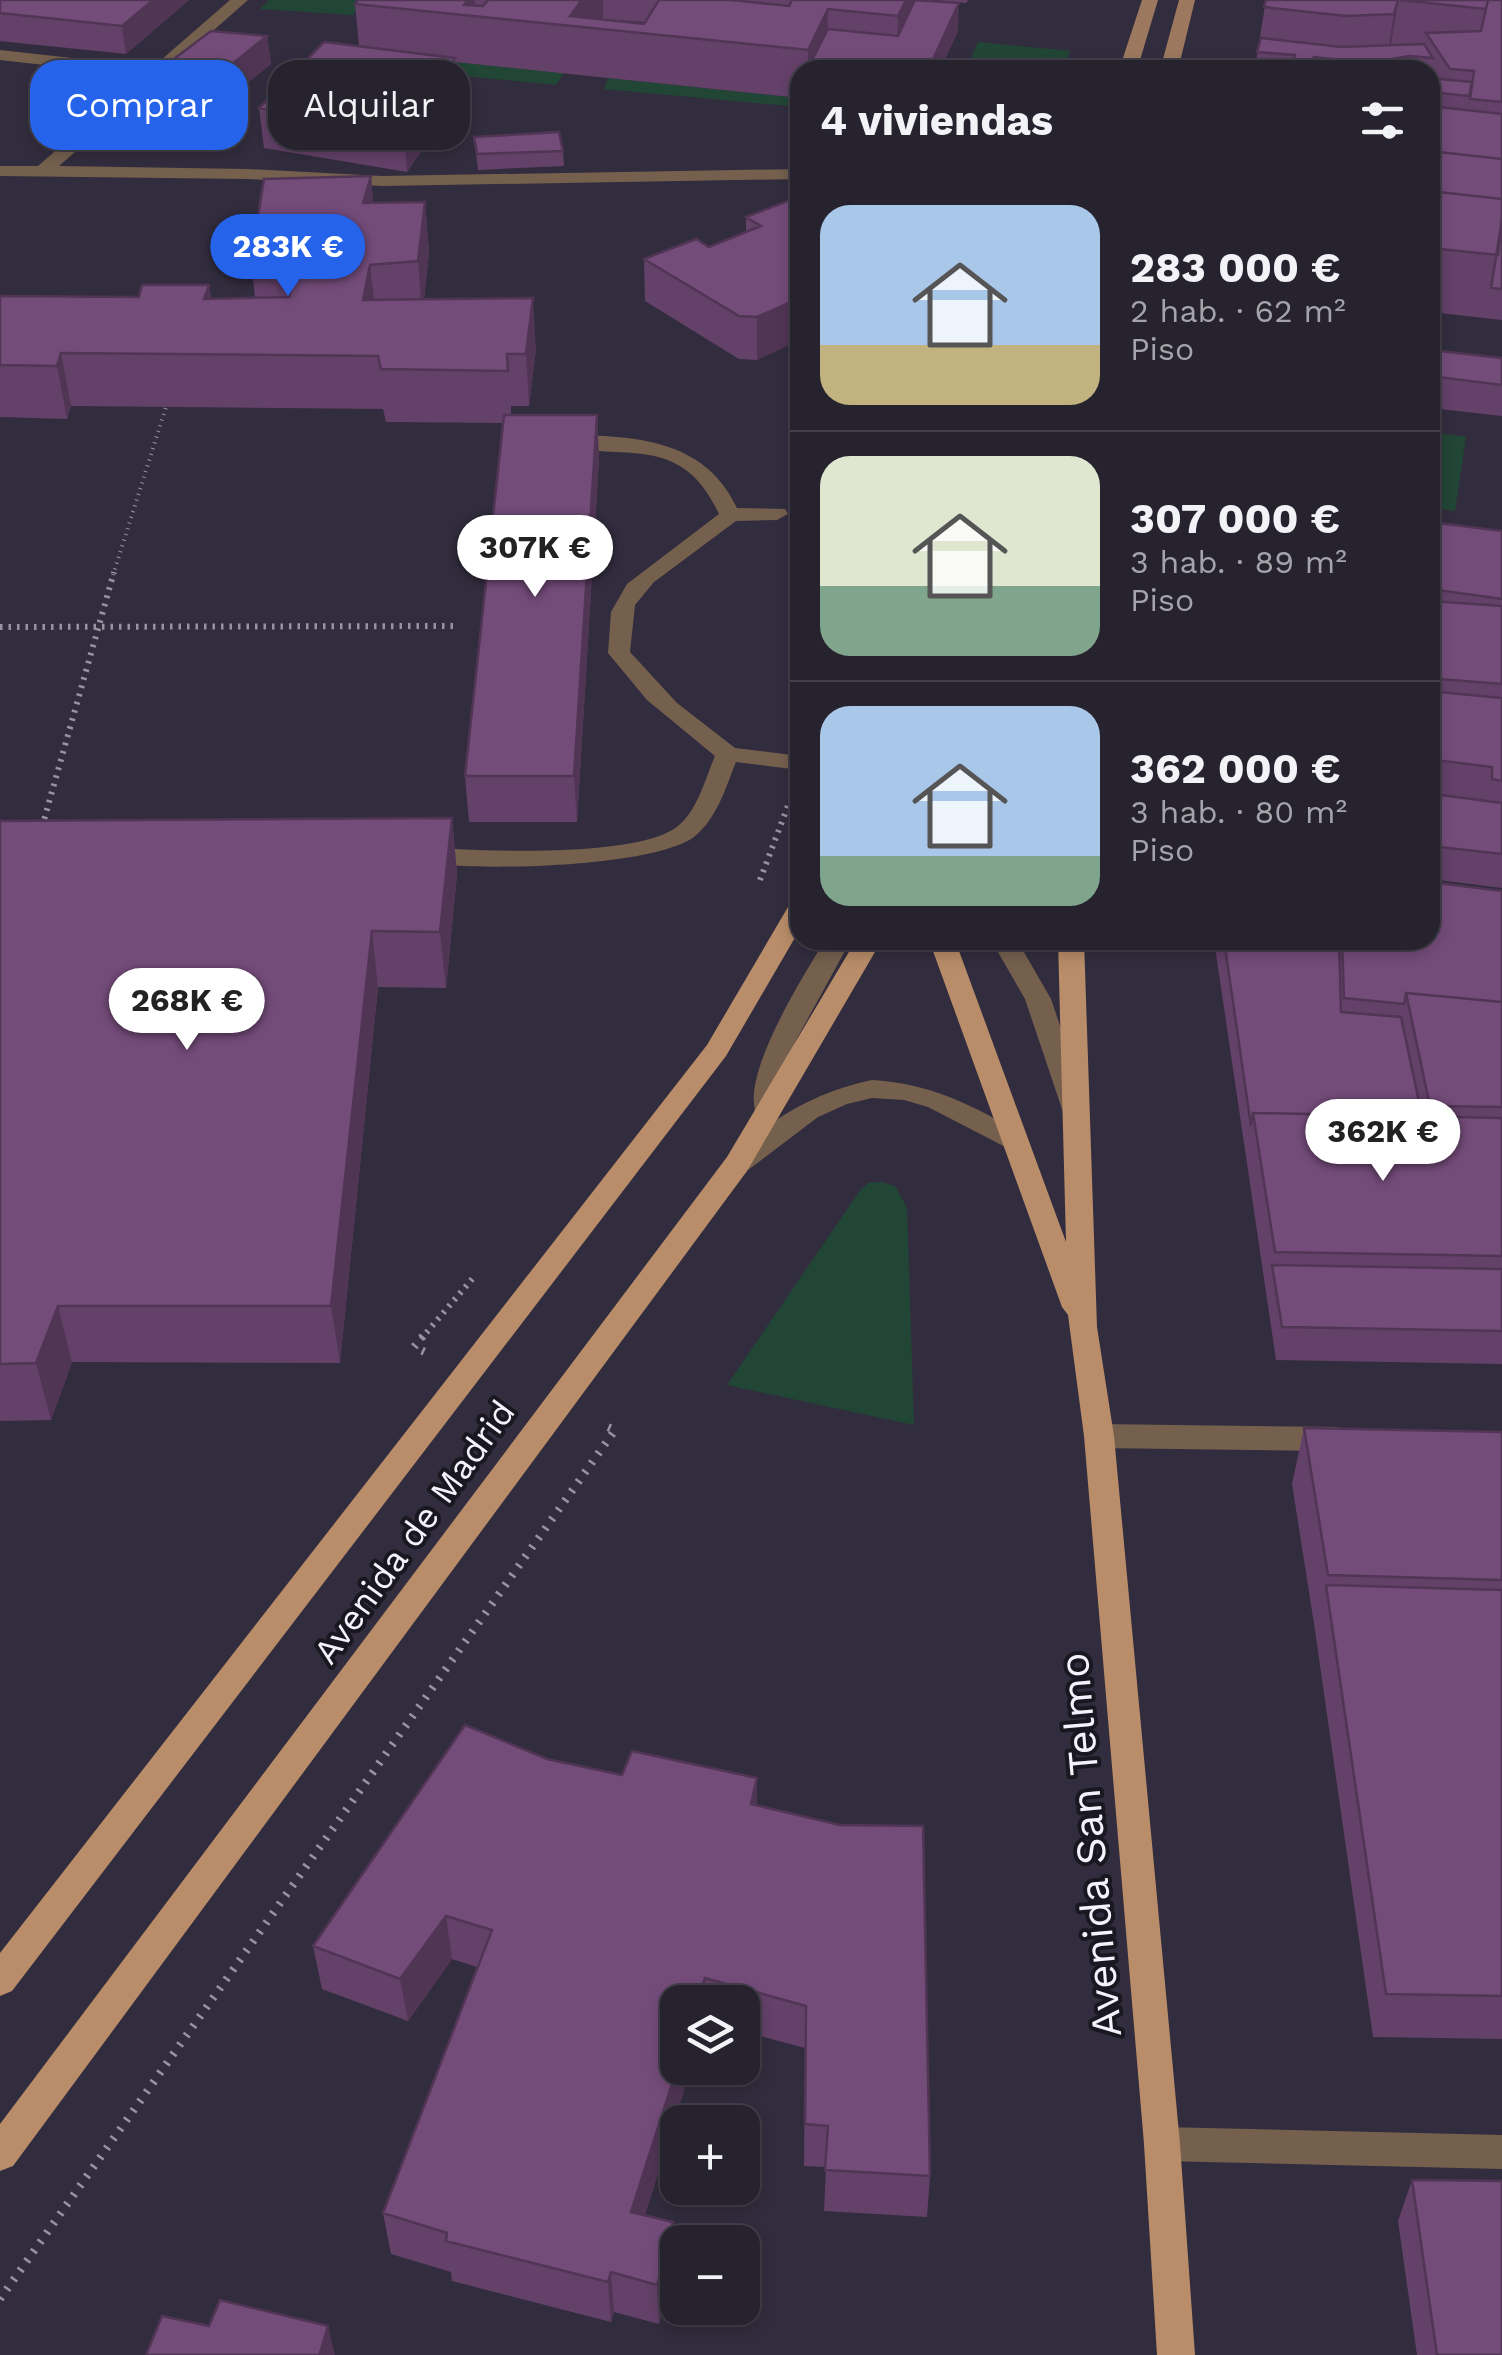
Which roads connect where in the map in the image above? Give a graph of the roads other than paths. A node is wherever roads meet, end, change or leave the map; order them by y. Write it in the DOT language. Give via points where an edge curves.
graph roads {
  1 [pos="240,0"];
  2 [pos="1150,0"];
  3 [pos="1188,0"];
  4 [pos="0,55"];
  5 [pos="45,60"];
  6 [pos="168,60"];
  7 [pos="1131,60"];
  8 [pos="1172,60"];
  9 [pos="67,150"];
  10 [pos="0,171"];
  11 [pos="43,171"];
  12 [pos="790,174"];
  13 [pos="540,441"];
  14 [pos="777,514"];
  15 [pos="730,515"];
  16 [pos="728,754"];
  17 [pos="790,761"];
  18 [pos="398,853"];
  19 [pos="790,924"];
  20 [pos="832,950"];
  21 [pos="863,950"];
  22 [pos="946,950"];
  23 [pos="1013,950"];
  24 [pos="1071,950"];
  25 [pos="768,1111"];
  26 [pos="1080,1122"];
  27 [pos="1014,1142"];
  28 [pos="736,1164"];
  29 [pos="1084,1327"];
  30 [pos="1099,1436"];
  31 [pos="1369,1440"];
  32 [pos="0,1980"];
  33 [pos="1162,2144"];
  34 [pos="1502,2152"];
  35 [pos="0,2154"];
  36 [pos="1176,2355"];
  1 -- 6 [label="street"];
  2 -- 7 [label="main road"];
  3 -- 8 [label="main road"];
  4 -- 5 [label="street"];
  9 -- 11 [label="street"];
  10 -- 11 [label="street"];
  11 -- 12 [label="street" via="382,181"];
  13 -- 15 [label="street" via="616,442 668,452 709,477"];
  14 -- 15 [label="street"];
  15 -- 16 [label="street" via="627,599 620,653 664,705"];
  16 -- 17 [label="street"];
  16 -- 18 [label="street" via="699,818 658,846 577,854"];
  19 -- 32 [label="main road, Avenida de Madrid" via="718,1050"];
  20 -- 25 [label="street" via="780,1038 768,1077"];
  21 -- 25 [label="main road, Avenida de Madrid"];
  22 -- 27 [label="main road, Avenida San Telmo"];
  23 -- 26 [label="street, Avenida San Telmo"];
  24 -- 26 [label="main road, Avenida San Telmo"];
  25 -- 28 [label="main road, Avenida de Madrid"];
  26 -- 29 [label="main road, Avenida San Telmo"];
  27 -- 28 [label="street" via="977,1117 908,1088 858,1090 810,1107"];
  27 -- 29 [label="main road, Avenida San Telmo"];
  28 -- 35 [label="main road, Avenida de Madrid"];
  29 -- 30 [label="main road, Avenida San Telmo"];
  30 -- 31 [label="street"];
  30 -- 33 [label="main road, Avenida San Telmo"];
  33 -- 34 [label="street"];
  33 -- 36 [label="main road, Avenida San Telmo"];
}
